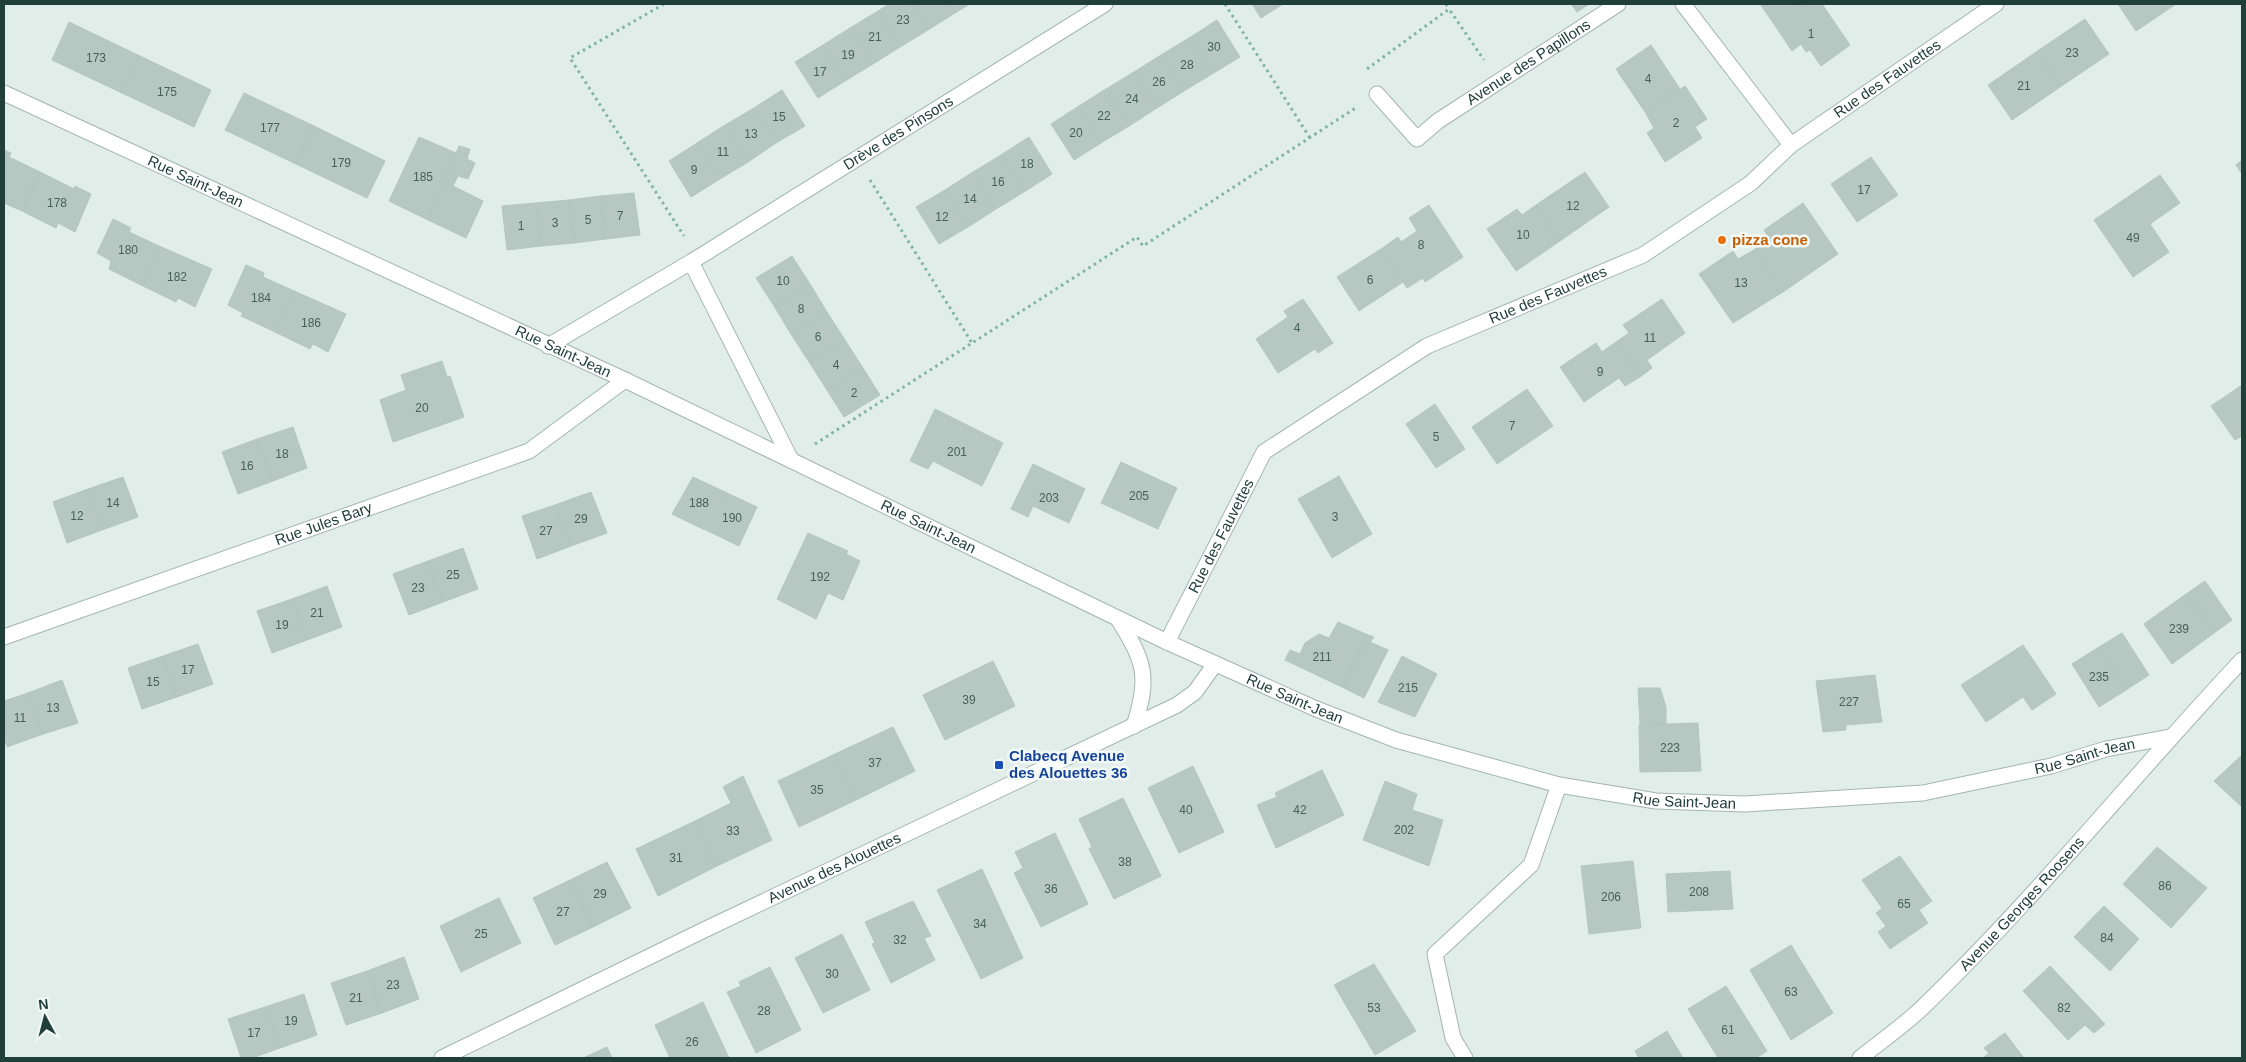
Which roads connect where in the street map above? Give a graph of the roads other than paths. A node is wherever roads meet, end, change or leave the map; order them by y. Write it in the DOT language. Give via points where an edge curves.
graph roads {
  1 [pos="1105,4"];
  2 [pos="1618,4"];
  3 [pos="1683,4"];
  4 [pos="1996,4"];
  5 [pos="4,93"];
  6 [pos="1378,94"];
  7 [pos="1791,145"];
  8 [pos="694,260"];
  9 [pos="548,346"];
  10 [pos="625,380"];
  11 [pos="791,460"];
  12 [pos="1118,619"];
  13 [pos="4,637"];
  14 [pos="1167,642"];
  15 [pos="2242,660"];
  16 [pos="1216,664"];
  17 [pos="1134,726"];
  18 [pos="2170,737"];
  19 [pos="1559,785"];
  20 [pos="442,1058"];
  21 [pos="1465,1058"];
  22 [pos="1860,1058"];
  1 -- 8 [label="street, Drève des Pinsons"];
  2 -- 6 [label="street, Avenue des Papillons" via="1438,121 1417,139"];
  3 -- 7 [label="street"];
  4 -- 7 [label="street, Rue des Fauvettes"];
  5 -- 9 [label="street, Rue Saint-Jean"];
  7 -- 14 [label="street, Rue des Fauvettes" via="1751,183 1643,255 1427,346 1264,452"];
  8 -- 9 [label="street, Drève des Pinsons"];
  8 -- 11 [label="street"];
  9 -- 10 [label="street, Rue Saint-Jean"];
  10 -- 11 [label="street, Rue Saint-Jean"];
  10 -- 13 [label="street, Rue Jules Bary" via="529,451"];
  11 -- 12 [label="street, Rue Saint-Jean"];
  12 -- 14 [label="street, Rue Saint-Jean"];
  12 -- 17 [label="street" via="1136,648 1144,676 1143,699"];
  14 -- 16 [label="street, Rue Saint-Jean"];
  15 -- 18 [label="street"];
  16 -- 17 [label="street, Avenue des Alouettes" via="1195,692 1177,706"];
  16 -- 19 [label="street, Rue Saint-Jean" via="1396,740"];
  17 -- 20 [label="street, Avenue des Alouettes"];
  18 -- 19 [label="street, Rue Saint-Jean" via="1923,793 1745,804 1656,801"];
  18 -- 22 [label="street, Avenue Georges Roosens" via="2047,880 1920,1009"];
  19 -- 21 [label="street" via="1531,865 1434,954 1453,1038"];
}
